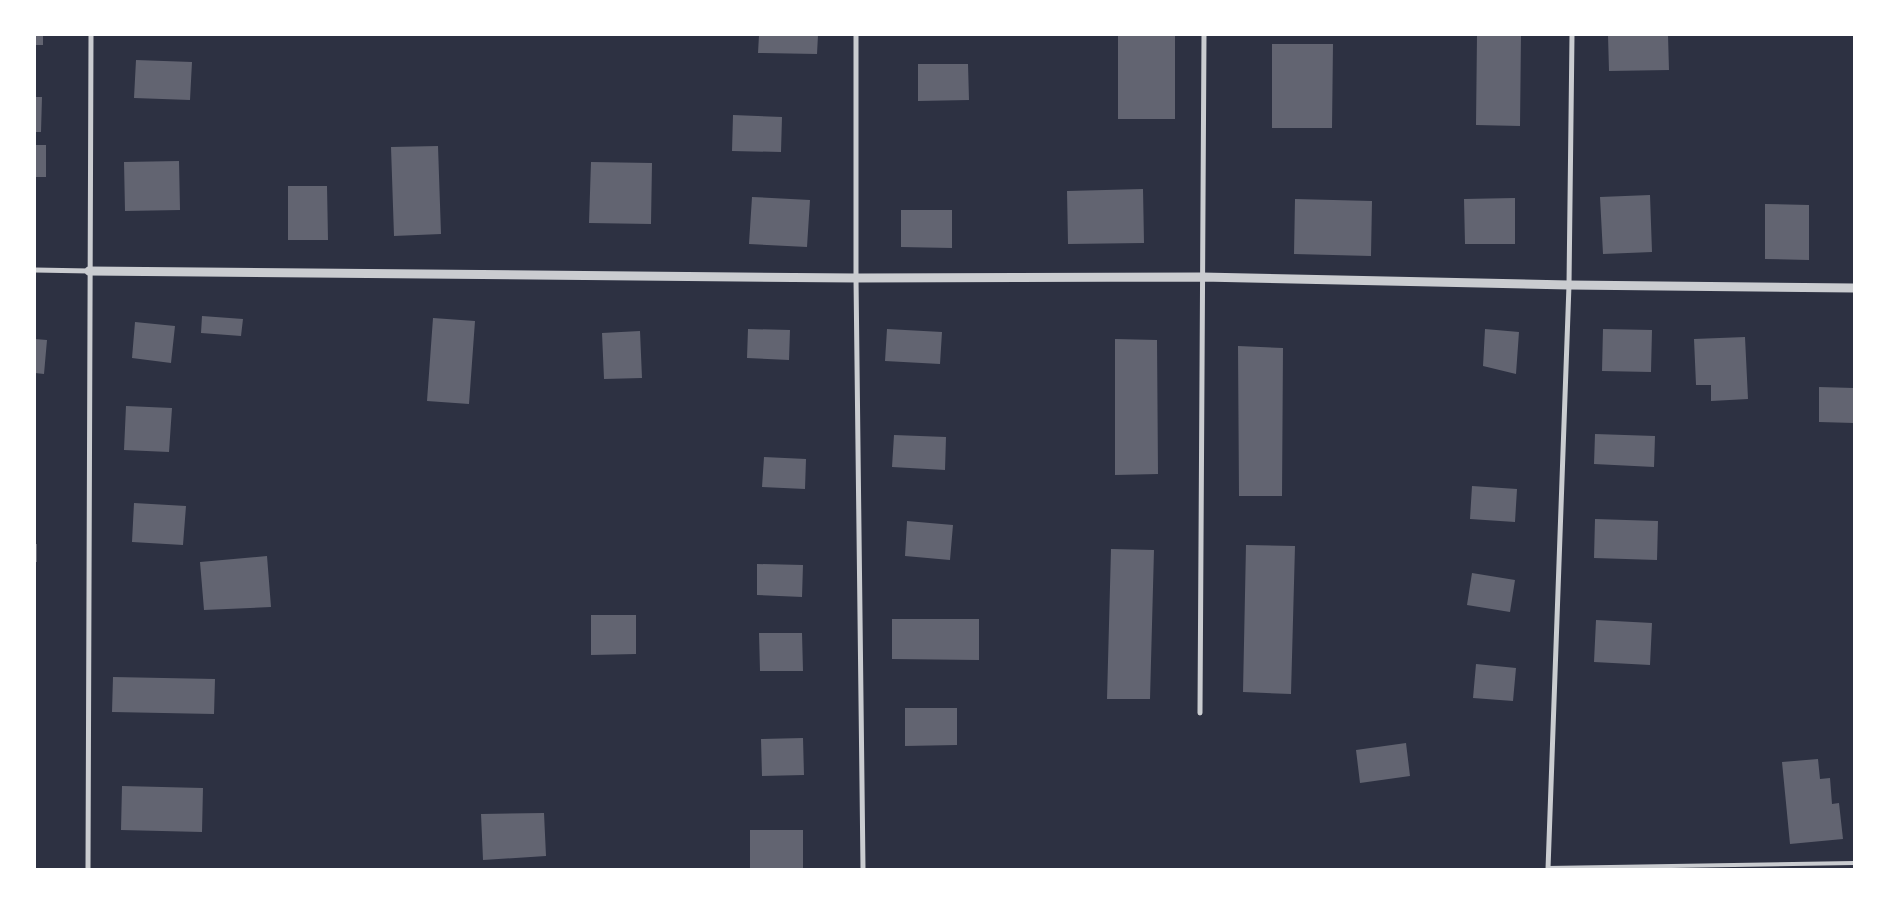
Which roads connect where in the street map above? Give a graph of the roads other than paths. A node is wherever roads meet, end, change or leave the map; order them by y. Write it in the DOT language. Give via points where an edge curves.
graph roads {
  1 [pos="91,35"];
  2 [pos="856,35"];
  3 [pos="1204,35"];
  4 [pos="1572,35"];
  5 [pos="35,270"];
  6 [pos="89,271"];
  7 [pos="856,278"];
  8 [pos="1202,278"];
  9 [pos="1569,285"];
  10 [pos="1854,288"];
  11 [pos="1200,713"];
  12 [pos="1854,863"];
  13 [pos="88,869"];
  14 [pos="863,869"];
  15 [pos="1548,869"];
  1 -- 6 [label="street"];
  2 -- 7 [label="street"];
  3 -- 8 [label="street"];
  4 -- 9 [label="street"];
  5 -- 6 [label="street"];
  6 -- 7 [label="street"];
  6 -- 13 [label="street"];
  7 -- 8 [label="street"];
  7 -- 14 [label="street"];
  8 -- 9 [label="street"];
  8 -- 11 [label="street"];
  9 -- 10 [label="street"];
  9 -- 15 [label="street"];
  12 -- 15 [label="lane"];
}
